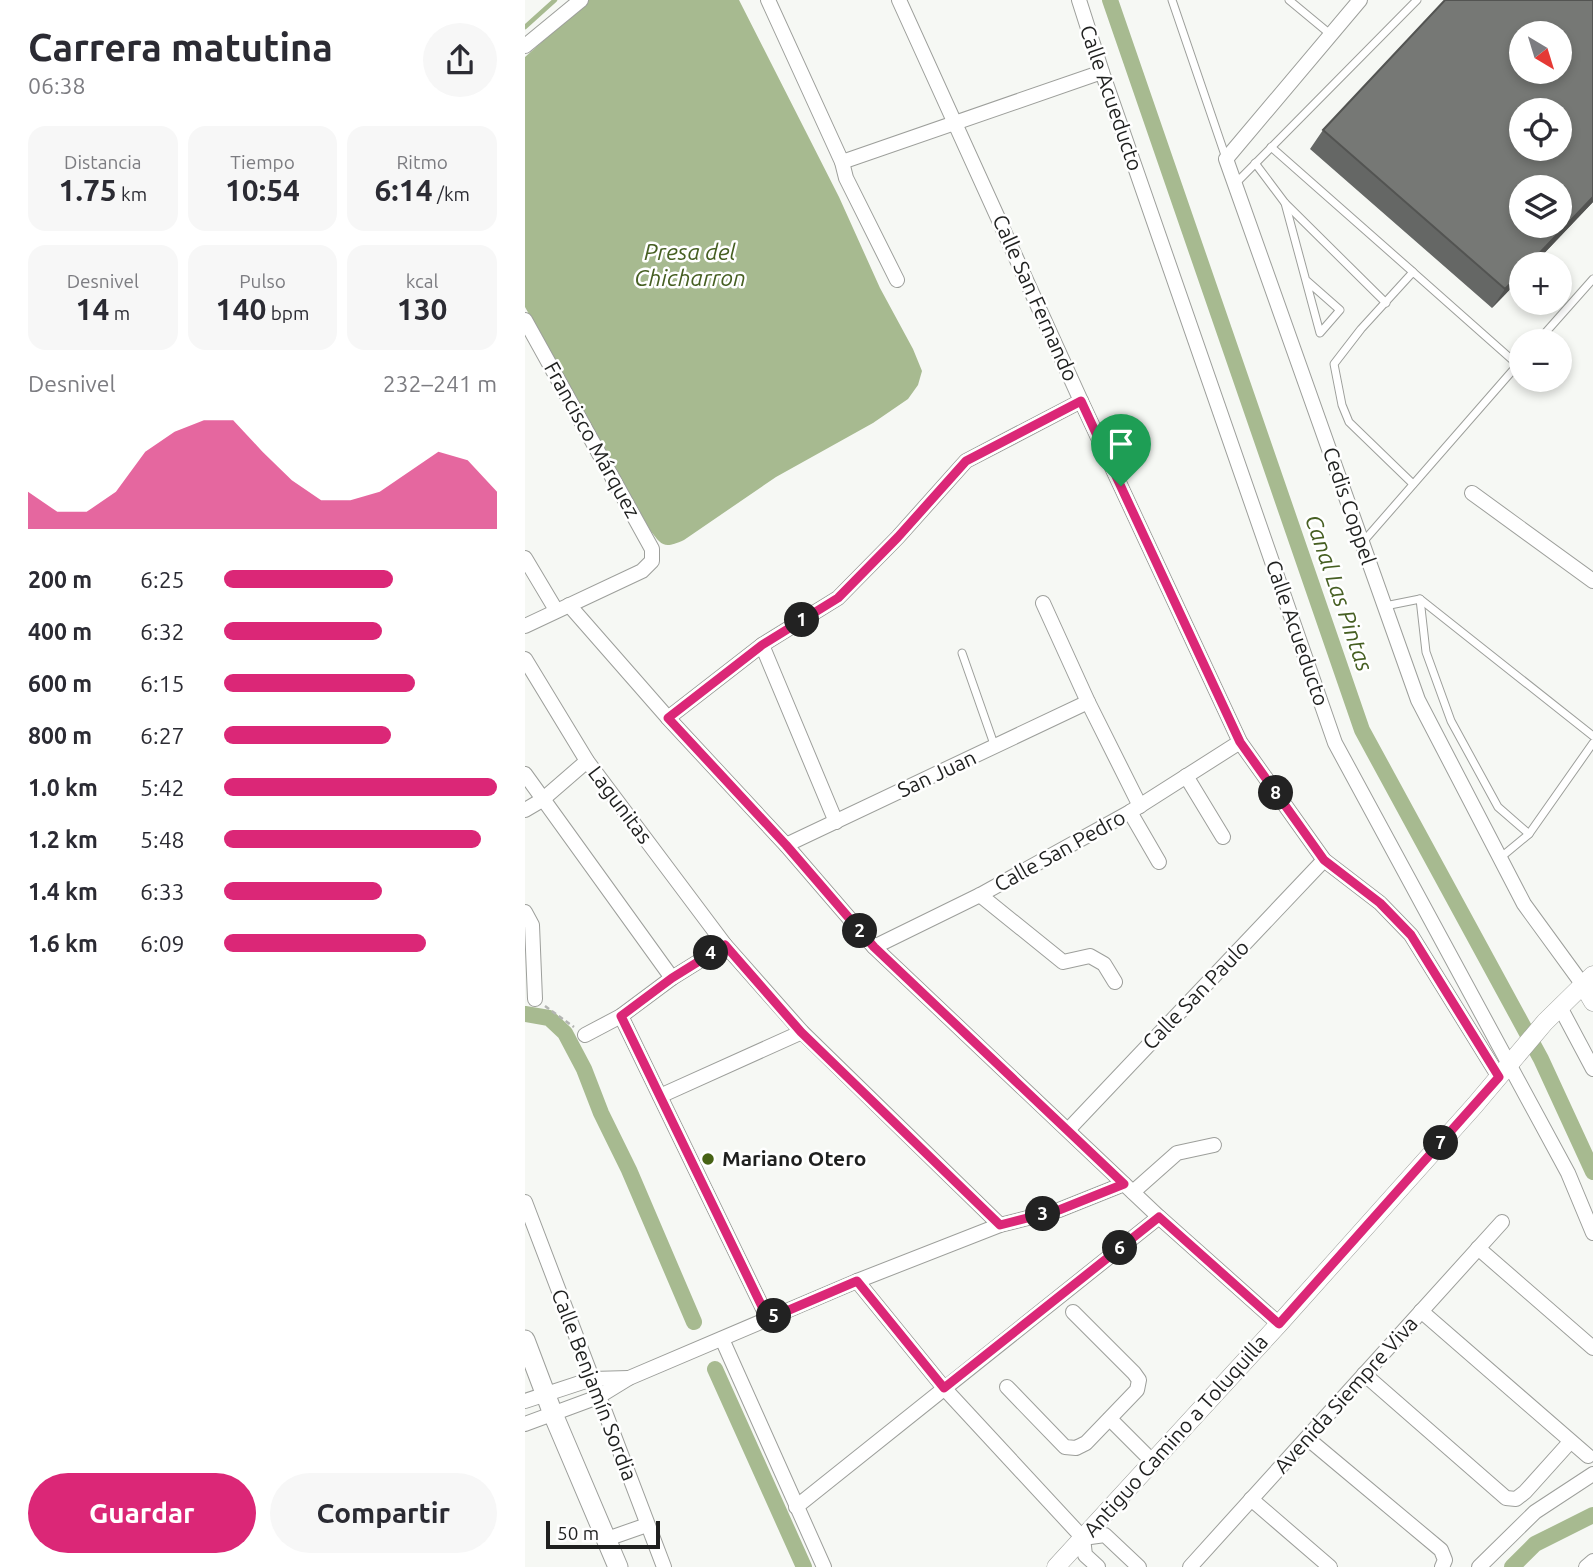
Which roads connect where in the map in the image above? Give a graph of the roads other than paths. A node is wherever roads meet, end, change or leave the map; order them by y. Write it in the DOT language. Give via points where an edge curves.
graph roads {
  1 [pos="580,0"];
  2 [pos="768,0"];
  3 [pos="899,0"];
  4 [pos="1079,0"];
  5 [pos="1173,0"];
  6 [pos="1289,0"];
  7 [pos="1360,0"];
  8 [pos="1417,0"];
  9 [pos="1331,35"];
  10 [pos="525,46"];
  11 [pos="1102,72"];
  12 [pos="955,121"];
  13 [pos="1271,147"];
  14 [pos="1227,159"];
  15 [pos="842,162"];
  16 [pos="1255,163"];
  17 [pos="1235,183"];
  18 [pos="1285,203"];
  19 [pos="1413,272"];
  20 [pos="1593,279"];
  21 [pos="897,280"];
  22 [pos="1307,281"];
  23 [pos="1386,303"];
  24 [pos="525,320"];
  25 [pos="1549,329"];
  26 [pos="1509,354"];
  27 [pos="1509,374"];
  28 [pos="1081,401"];
  29 [pos="1413,484"];
  30 [pos="1472,494"];
  31 [pos="1362,543"];
  32 [pos="525,558"];
  33 [pos="1593,581"];
  34 [pos="1420,599"];
  35 [pos="1043,603"];
  36 [pos="1385,606"];
  37 [pos="562,608"];
  38 [pos="525,626"];
  39 [pos="762,645"];
  40 [pos="962,653"];
  41 [pos="525,659"];
  42 [pos="1088,702"];
  43 [pos="668,718"];
  44 [pos="1593,736"];
  45 [pos="1240,742"];
  46 [pos="1593,743"];
  47 [pos="995,747"];
  48 [pos="587,761"];
  49 [pos="525,774"];
  50 [pos="1186,776"];
  51 [pos="542,800"];
  52 [pos="1135,809"];
  53 [pos="525,810"];
  54 [pos="836,822"];
  55 [pos="1529,834"];
  56 [pos="1223,837"];
  57 [pos="786,845"];
  58 [pos="1500,858"];
  59 [pos="1324,860"];
  60 [pos="1159,862"];
  61 [pos="980,895"];
  62 [pos="528,918"];
  63 [pos="725,945"];
  64 [pos="874,947"];
  65 [pos="672,978"];
  66 [pos="1115,982"];
  67 [pos="1590,983"];
  68 [pos="535,999"];
  69 [pos="1593,1002"];
  70 [pos="1560,1007"];
  71 [pos="621,1016"];
  72 [pos="801,1032"];
  73 [pos="586,1035"];
  74 [pos="1593,1069"];
  75 [pos="1504,1071"];
  76 [pos="660,1096"];
  77 [pos="1068,1130"];
  78 [pos="1214,1145"];
  79 [pos="1129,1188"];
  80 [pos="525,1203"];
  81 [pos="1159,1217"];
  82 [pos="1502,1222"];
  83 [pos="1000,1225"];
  84 [pos="1593,1233"];
  85 [pos="1478,1248"];
  86 [pos="857,1281"];
  87 [pos="1421,1311"];
  88 [pos="1073,1312"];
  89 [pos="768,1319"];
  90 [pos="1279,1324"];
  91 [pos="722,1339"];
  92 [pos="525,1340"];
  93 [pos="1593,1348"];
  94 [pos="1364,1374"];
  95 [pos="629,1378"];
  96 [pos="592,1379"];
  97 [pos="1007,1387"];
  98 [pos="944,1388"];
  99 [pos="545,1394"];
  100 [pos="598,1398"];
  101 [pos="525,1401"];
  102 [pos="553,1414"];
  103 [pos="1109,1419"];
  104 [pos="525,1424"];
  105 [pos="1307,1437"];
  106 [pos="1570,1442"];
  107 [pos="1588,1456"];
  108 [pos="1153,1462"];
  109 [pos="1593,1474"];
  110 [pos="1251,1499"];
  111 [pos="796,1507"];
  112 [pos="647,1525"];
  113 [pos="1083,1538"];
  114 [pos="607,1539"];
  115 [pos="1593,1561"];
  116 [pos="1443,1563"];
  117 [pos="1196,1565"];
  118 [pos="618,1567"];
  119 [pos="664,1567"];
  120 [pos="824,1567"];
  121 [pos="1056,1567"];
  122 [pos="1098,1567"];
  123 [pos="1139,1567"];
  124 [pos="1330,1567"];
  125 [pos="1479,1567"];
  126 [pos="1586,1567"];
  1 -- 10 [label="street"];
  2 -- 15 [label="street"];
  3 -- 12 [label="street, Calle San Fernando"];
  4 -- 11 [label="street, Calle Acueducto"];
  5 -- 14 [label="lane, Cedis Coppel"];
  6 -- 9 [label="lane"];
  7 -- 9 [label="street"];
  8 -- 13 [label="lane"];
  9 -- 14 [label="street"];
  11 -- 12 [label="street"];
  11 -- 75 [label="street, Calle Acueducto" via="1335,743"];
  12 -- 15 [label="street"];
  12 -- 28 [label="street, Calle San Fernando"];
  13 -- 16 [label="lane"];
  13 -- 19 [label="lane"];
  14 -- 17 [label="street, Cedis Coppel"];
  15 -- 21 [label="street"];
  16 -- 17 [label="lane"];
  16 -- 18 [label="lane"];
  17 -- 31 [label="street, Cedis Coppel"];
  18 -- 22 [label="lane"];
  18 -- 23 [label="lane"];
  19 -- 23 [label="lane"];
  19 -- 26 [label="lane"];
  20 -- 25 [label="lane"];
  22 -- 22 [label="lane" via="1310,294 1320,332 1341,310"];
  23 -- 29 [label="lane" via="1334,364 1349,422"];
  24 -- 37 [label="street, Francisco Márquez" via="652,549 652,561 642,571"];
  27 -- 29 [label="lane"];
  28 -- 39 [label="street" via="966,461 838,598"];
  28 -- 45 [label="street, Calle San Fernando"];
  29 -- 31 [label="lane"];
  30 -- 33 [label="street"];
  31 -- 36 [label="street, Cedis Coppel"];
  32 -- 37 [label="street"];
  34 -- 36 [label="lane"];
  34 -- 44 [label="lane"];
  34 -- 55 [label="lane" via="1426,652 1451,721 1497,807"];
  35 -- 42 [label="street"];
  36 -- 58 [label="street, Cedis Coppel" via="1418,700"];
  37 -- 38 [label="street"];
  37 -- 43 [label="street"];
  39 -- 43 [label="street"];
  39 -- 54 [label="street"];
  40 -- 47 [label="lane"];
  41 -- 48 [label="street, Lagunitas"];
  42 -- 47 [label="street, San Juan"];
  42 -- 52 [label="street"];
  43 -- 57 [label="street"];
  45 -- 50 [label="street, Calle San Pedro"];
  45 -- 59 [label="street, Calle San Fernando"];
  46 -- 55 [label="lane"];
  47 -- 54 [label="street, San Juan"];
  48 -- 51 [label="street"];
  48 -- 63 [label="street, Lagunitas"];
  49 -- 51 [label="street"];
  50 -- 52 [label="street, Calle San Pedro"];
  50 -- 56 [label="street"];
  51 -- 53 [label="street"];
  51 -- 65 [label="street"];
  52 -- 60 [label="street"];
  52 -- 61 [label="street, Calle San Pedro"];
  54 -- 57 [label="street, San Juan"];
  55 -- 58 [label="lane"];
  57 -- 64 [label="street"];
  58 -- 67 [label="street, Cedis Coppel" via="1524,904"];
  59 -- 75 [label="street, Calle San Fernando" via="1380,903 1411,935"];
  59 -- 77 [label="street, Calle San Paulo"];
  61 -- 64 [label="street, Calle San Pedro"];
  61 -- 66 [label="street" via="1063,962 1090,956 1104,964"];
  62 -- 68 [label="street"];
  63 -- 65 [label="street"];
  63 -- 72 [label="street, Lagunitas"];
  64 -- 77 [label="street"];
  65 -- 71 [label="street"];
  67 -- 69 [label="street"];
  67 -- 70 [label="street, Antiguo Camino a Toluquilla"];
  70 -- 74 [label="street"];
  70 -- 75 [label="street, Antiguo Camino a Toluquilla"];
  71 -- 73 [label="street"];
  71 -- 76 [label="street"];
  72 -- 76 [label="street"];
  72 -- 83 [label="street, Lagunitas"];
  75 -- 84 [label="street, Calle Acueducto" via="1567,1172"];
  75 -- 90 [label="street, Antiguo Camino a Toluquilla"];
  76 -- 89 [label="street"];
  77 -- 79 [label="street"];
  78 -- 79 [label="street" via="1177,1153"];
  79 -- 81 [label="street"];
  79 -- 83 [label="street"];
  80 -- 96 [label="street, Calle Benjamín Sordia"];
  81 -- 90 [label="street"];
  81 -- 98 [label="street"];
  82 -- 85 [label="street, Avenida Siempre Viva"];
  83 -- 86 [label="street"];
  85 -- 87 [label="street, Avenida Siempre Viva"];
  85 -- 93 [label="street"];
  86 -- 89 [label="street"];
  86 -- 98 [label="street"];
  87 -- 94 [label="street, Avenida Siempre Viva"];
  87 -- 106 [label="street"];
  88 -- 103 [label="street" via="1139,1380 1137,1390"];
  89 -- 91 [label="street"];
  90 -- 108 [label="street, Antiguo Camino a Toluquilla"];
  91 -- 95 [label="street"];
  91 -- 111 [label="street"];
  92 -- 99 [label="main road"];
  94 -- 105 [label="street, Avenida Siempre Viva"];
  94 -- 106 [label="street" via="1506,1498 1516,1499 1525,1492"];
  95 -- 96 [label="street"];
  95 -- 100 [label="street"];
  96 -- 99 [label="street"];
  96 -- 100 [label="street, Calle Benjamín Sordia"];
  97 -- 103 [label="street" via="1065,1447 1086,1443"];
  98 -- 111 [label="street"];
  98 -- 113 [label="street"];
  99 -- 101 [label="street"];
  99 -- 102 [label="main road"];
  100 -- 102 [label="street"];
  100 -- 112 [label="street, Calle Benjamín Sordia"];
  102 -- 104 [label="street"];
  102 -- 114 [label="main road"];
  103 -- 108 [label="street"];
  105 -- 110 [label="street, Avenida Siempre Viva"];
  105 -- 116 [label="street" via="1441,1550"];
  106 -- 107 [label="street"];
  108 -- 113 [label="street, Antiguo Camino a Toluquilla"];
  109 -- 125 [label="street" via="1535,1512"];
  110 -- 117 [label="street, Avenida Siempre Viva"];
  110 -- 124 [label="street"];
  111 -- 120 [label="street"];
  112 -- 114 [label="street"];
  112 -- 119 [label="street, Calle Benjamín Sordia"];
  113 -- 121 [label="street, Antiguo Camino a Toluquilla"];
  113 -- 122 [label="street" via="1085,1555"];
  113 -- 123 [label="street" via="1105,1535"];
  114 -- 118 [label="main road"];
  115 -- 126 [label="street"];
}
